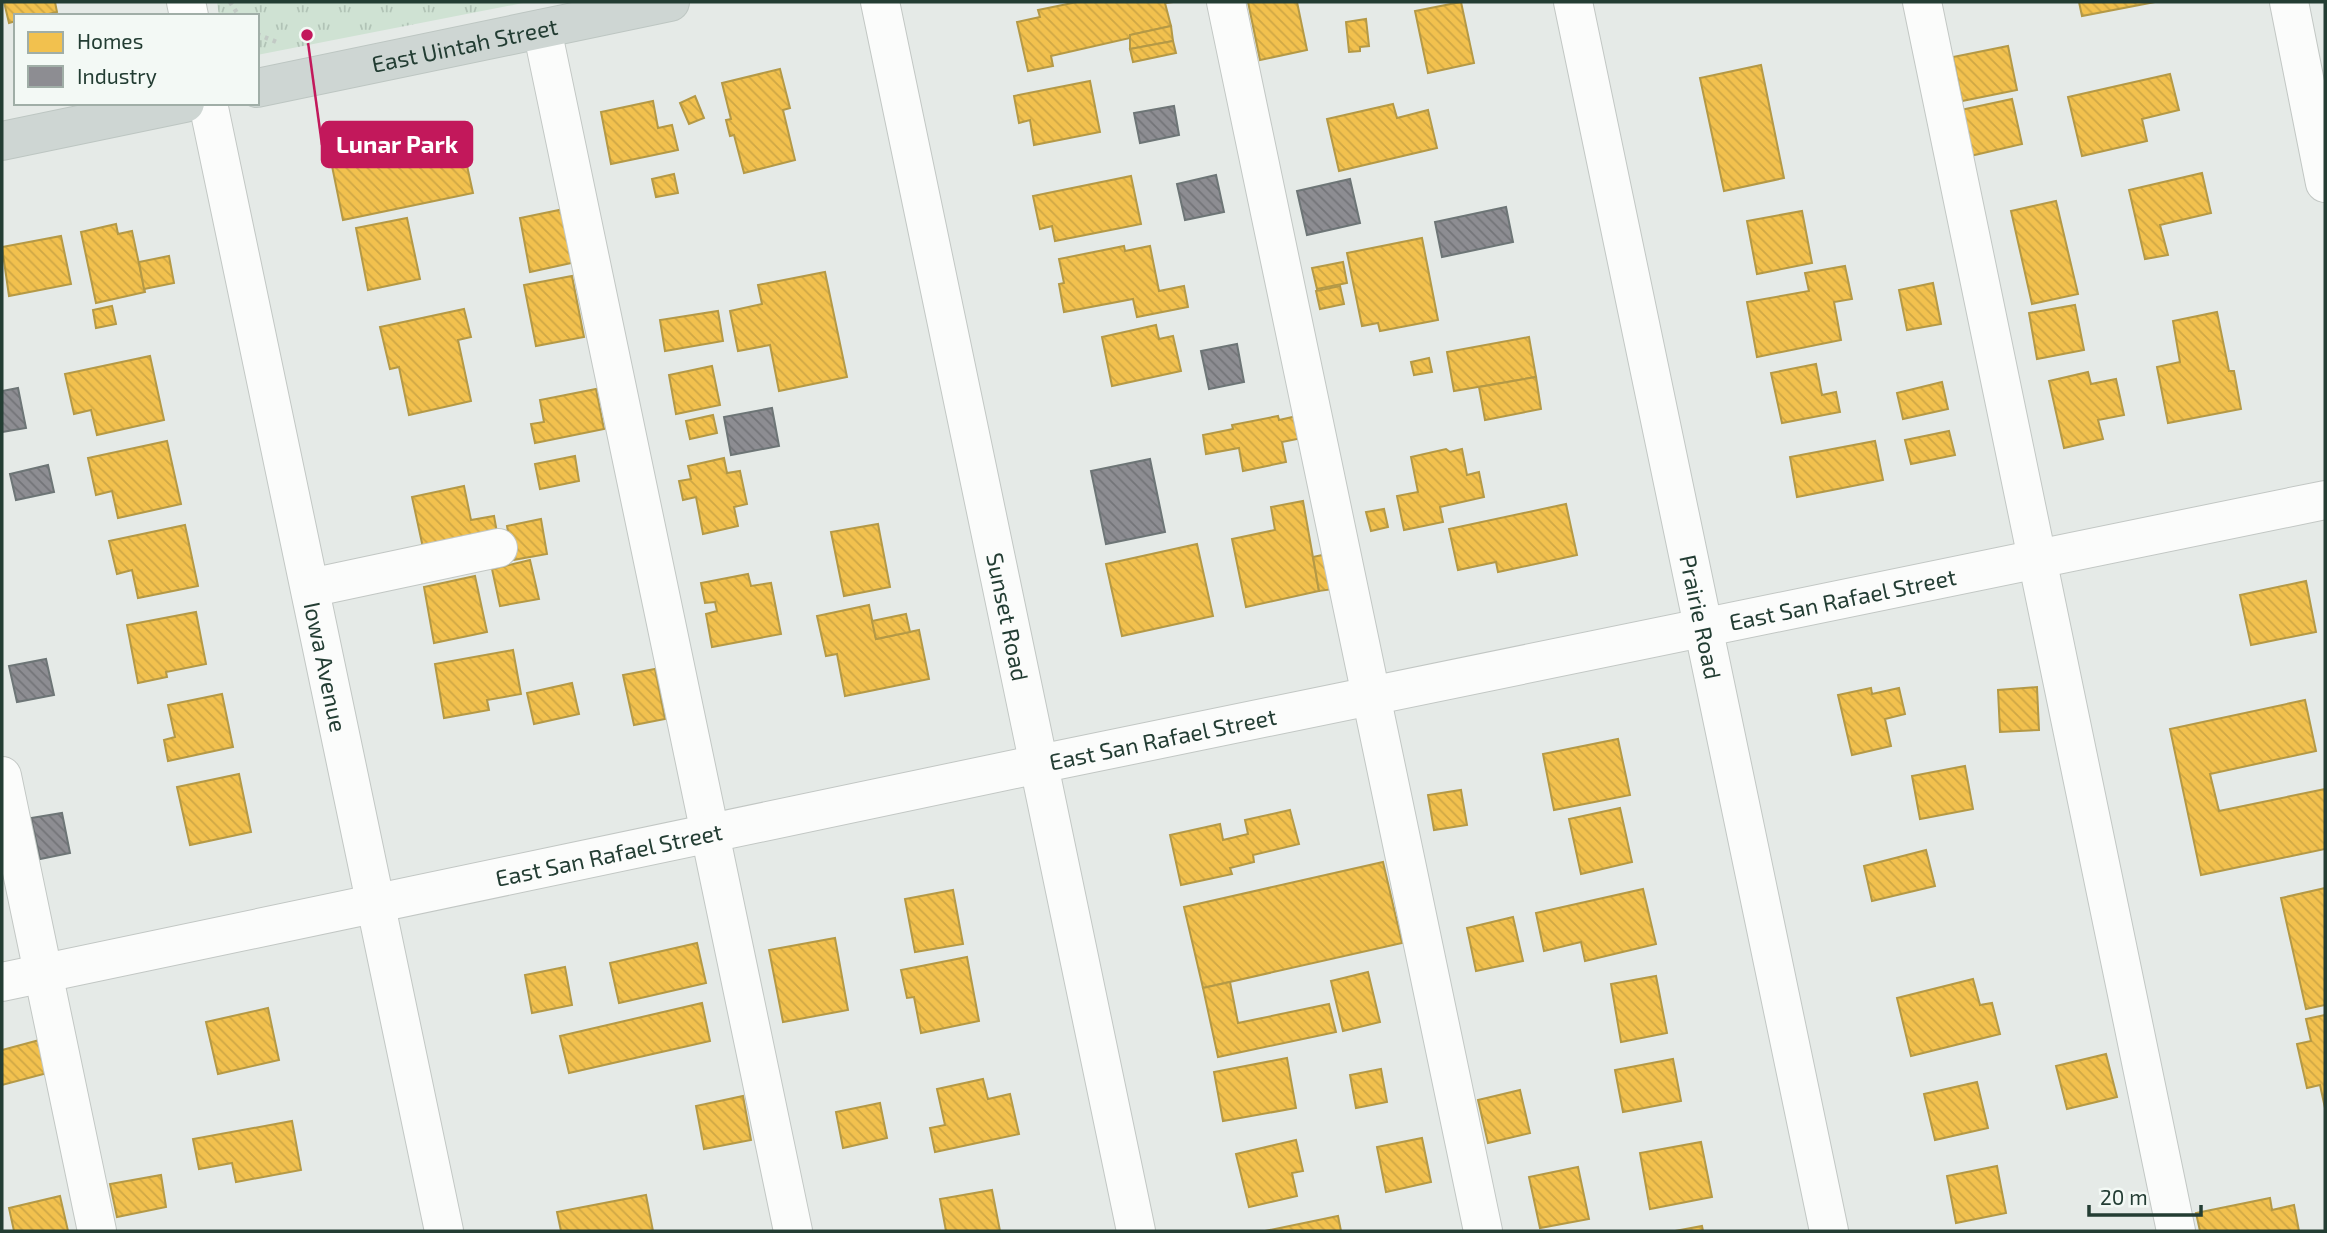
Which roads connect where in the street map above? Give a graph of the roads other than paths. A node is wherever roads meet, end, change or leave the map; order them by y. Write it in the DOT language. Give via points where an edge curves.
graph roads {
  1 [pos="670,2"];
  2 [pos="880,2"];
  3 [pos="1226,2"];
  4 [pos="1573,2"];
  5 [pos="1922,2"];
  6 [pos="2289,2"];
  7 [pos="542,29"];
  8 [pos="259,88"];
  9 [pos="174,105"];
  10 [pos="208,105"];
  11 [pos="2,141"];
  12 [pos="2325,183"];
  13 [pos="2325,500"];
  14 [pos="498,548"];
  15 [pos="2038,558"];
  16 [pos="310,588"];
  17 [pos="1703,627"];
  18 [pos="1371,696"];
  19 [pos="1039,764"];
  20 [pos="2,776"];
  21 [pos="711,833"];
  22 [pos="376,904"];
  23 [pos="42,973"];
  24 [pos="2,982"];
  25 [pos="97,1231"];
  26 [pos="444,1231"];
  27 [pos="793,1231"];
  28 [pos="1136,1231"];
  29 [pos="1483,1231"];
  30 [pos="1829,1231"];
  31 [pos="2176,1231"];
  1 -- 7 [label="main road, East Uintah Street"];
  2 -- 19 [label="street, Sunset Road"];
  3 -- 18 [label="street"];
  4 -- 17 [label="street, Prairie Road"];
  5 -- 15 [label="street"];
  6 -- 12 [label="street"];
  7 -- 8 [label="main road, East Uintah Street"];
  7 -- 21 [label="street"];
  9 -- 11 [label="main road"];
  10 -- 16 [label="street, Iowa Avenue"];
  13 -- 15 [label="street, East San Rafael Street"];
  14 -- 16 [label="street"];
  15 -- 17 [label="street, East San Rafael Street"];
  15 -- 31 [label="street"];
  16 -- 22 [label="street, Iowa Avenue"];
  17 -- 18 [label="street, East San Rafael Street"];
  17 -- 30 [label="street, Prairie Road"];
  18 -- 19 [label="street, East San Rafael Street"];
  18 -- 29 [label="street"];
  19 -- 21 [label="street, East San Rafael Street"];
  19 -- 28 [label="street, Sunset Road"];
  20 -- 23 [label="street"];
  21 -- 22 [label="street, East San Rafael Street"];
  21 -- 27 [label="street"];
  22 -- 23 [label="street, East San Rafael Street"];
  22 -- 26 [label="street, Iowa Avenue"];
  23 -- 24 [label="street, East San Rafael Street"];
  23 -- 25 [label="street"];
}
